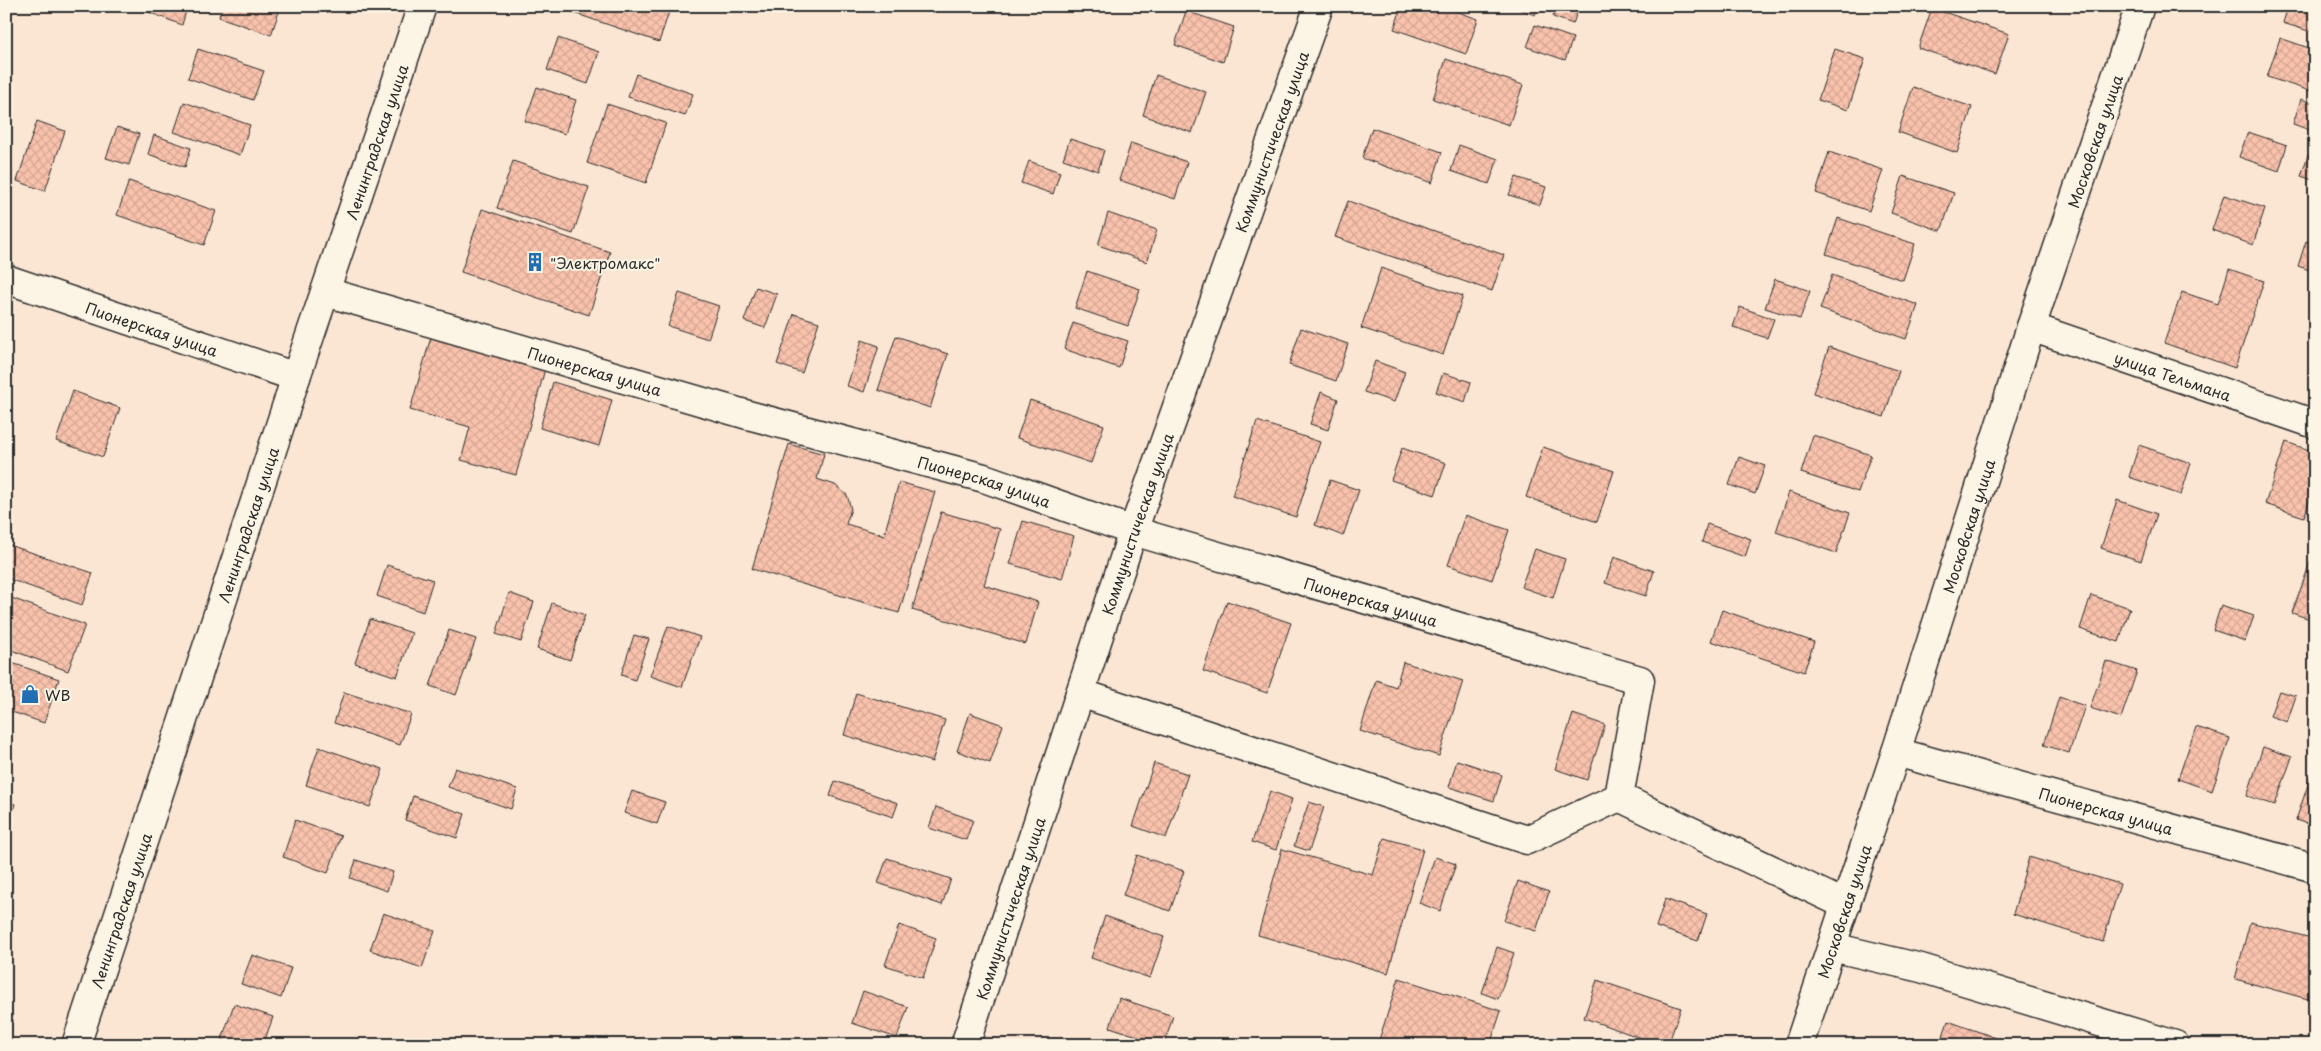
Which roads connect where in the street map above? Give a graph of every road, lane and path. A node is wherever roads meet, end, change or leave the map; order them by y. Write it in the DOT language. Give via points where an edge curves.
graph roads {
  1 [pos="422,6"];
  2 [pos="1319,6"];
  3 [pos="2140,6"];
  4 [pos="6,279"];
  5 [pos="326,292"];
  6 [pos="2031,327"];
  7 [pos="296,376"];
  8 [pos="2315,424"];
  9 [pos="1133,531"];
  10 [pos="1080,693"];
  11 [pos="1896,752"];
  12 [pos="1619,797"];
  13 [pos="2315,868"];
  14 [pos="1846,905"];
  15 [pos="1832,947"];
  16 [pos="76,1045"];
  17 [pos="965,1045"];
  18 [pos="1799,1045"];
  19 [pos="2174,1045"];
  1 -- 5 [label="street, Ленинградская улица"];
  2 -- 9 [label="street, Коммунистическая улица"];
  3 -- 6 [label="street, Московская улица"];
  4 -- 7 [label="street, Пионерская улица"];
  5 -- 7 [label="street, Ленинградская улица"];
  5 -- 9 [label="street, Пионерская улица" via="748,415 984,478"];
  6 -- 8 [label="street, улица Тельмана"];
  6 -- 11 [label="street, Московская улица"];
  7 -- 16 [label="street, Ленинградская улица"];
  9 -- 10 [label="street, Коммунистическая улица"];
  9 -- 12 [label="street, Пионерская улица" via="1640,680"];
  10 -- 12 [label="street" via="1527,840"];
  10 -- 17 [label="street, Коммунистическая улица"];
  11 -- 13 [label="street, Пионерская улица"];
  11 -- 14 [label="street, Московская улица"];
  12 -- 14 [label="street"];
  14 -- 15 [label="street, Московская улица"];
  15 -- 18 [label="street, Московская улица"];
  15 -- 19 [label="street" via="1921,968"];
}
